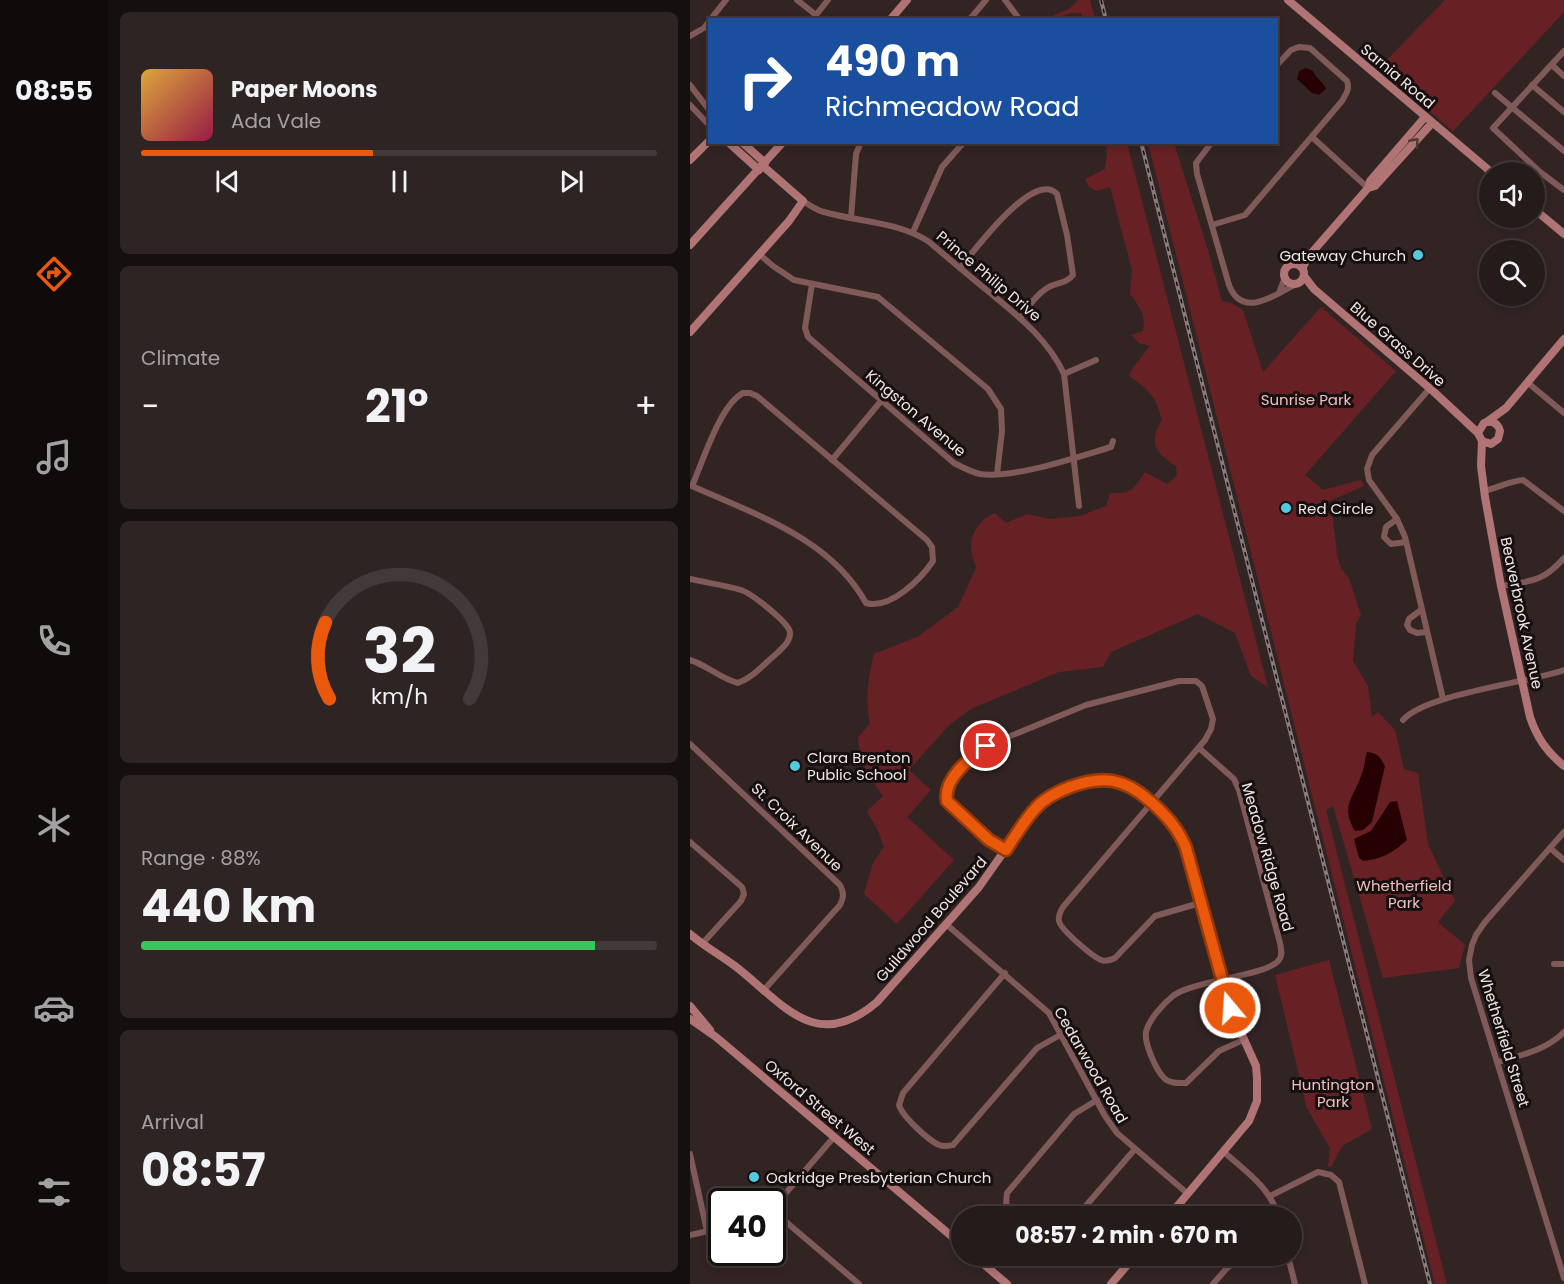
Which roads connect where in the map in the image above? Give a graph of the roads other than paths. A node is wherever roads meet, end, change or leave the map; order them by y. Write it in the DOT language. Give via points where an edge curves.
graph roads {
  1 [pos="726,0"];
  2 [pos="797,0"];
  3 [pos="828,0"];
  4 [pos="908,0"];
  5 [pos="986,0"];
  6 [pos="1005,0"];
  7 [pos="1288,0"];
  8 [pos="814,17"];
  9 [pos="712,18"];
  10 [pos="892,18"];
  11 [pos="971,18"];
  12 [pos="1018,18"];
  13 [pos="708,22"];
  14 [pos="690,36"];
  15 [pos="1564,51"];
  16 [pos="1278,64"];
  17 [pos="1552,65"];
  18 [pos="1564,76"];
  19 [pos="690,85"];
  20 [pos="1532,85"];
  21 [pos="1495,93"];
  22 [pos="690,105"];
  23 [pos="1512,107"];
  24 [pos="708,108"];
  25 [pos="1564,112"];
  26 [pos="1425,117"];
  27 [pos="1432,123"];
  28 [pos="708,124"];
  29 [pos="1312,137"];
  30 [pos="708,143"];
  31 [pos="731,144"];
  32 [pos="744,144"];
  33 [pos="781,144"];
  34 [pos="860,144"];
  35 [pos="962,144"];
  36 [pos="1210,144"];
  37 [pos="1564,151"];
  38 [pos="690,160"];
  39 [pos="1479,162"];
  40 [pos="1529,162"];
  41 [pos="762,166"];
  42 [pos="1545,176"];
  43 [pos="1368,188"];
  44 [pos="1564,190"];
  45 [pos="803,201"];
  46 [pos="850,218"];
  47 [pos="1545,218"];
  48 [pos="1212,225"];
  49 [pos="913,232"];
  50 [pos="1564,234"];
  51 [pos="690,245"];
  52 [pos="759,254"];
  53 [pos="960,268"];
  54 [pos="1300,275"];
  55 [pos="1285,277"];
  56 [pos="812,284"];
  57 [pos="1279,293"];
  58 [pos="1020,318"];
  59 [pos="690,332"];
  60 [pos="1564,339"];
  61 [pos="1096,360"];
  62 [pos="1064,374"];
  63 [pos="1527,382"];
  64 [pos="1430,388"];
  65 [pos="881,401"];
  66 [pos="1506,408"];
  67 [pos="1564,413"];
  68 [pos="1464,419"];
  69 [pos="1486,422"];
  70 [pos="1499,427"];
  71 [pos="1480,437"];
  72 [pos="1113,441"];
  73 [pos="1491,444"];
  74 [pos="1482,454"];
  75 [pos="1074,458"];
  76 [pos="832,460"];
  77 [pos="997,474"];
  78 [pos="691,486"];
  79 [pos="1484,491"];
  80 [pos="1079,506"];
  81 [pos="1564,512"];
  82 [pos="1397,519"];
  83 [pos="1406,542"];
  84 [pos="1564,558"];
  85 [pos="690,579"];
  86 [pos="1501,586"];
  87 [pos="1421,610"];
  88 [pos="1426,632"];
  89 [pos="690,660"];
  90 [pos="1564,670"];
  91 [pos="1522,681"];
  92 [pos="1443,699"];
  93 [pos="1403,720"];
  94 [pos="690,744"];
  95 [pos="1199,748"];
  96 [pos="1564,766"];
  97 [pos="1152,803"];
  98 [pos="1564,832"];
  99 [pos="690,842"];
  100 [pos="1550,848"];
  101 [pos="1006,850"];
  102 [pos="1564,860"];
  103 [pos="1200,903"];
  104 [pos="946,924"];
  105 [pos="690,934"];
  106 [pos="702,944"];
  107 [pos="1554,964"];
  108 [pos="1564,964"];
  109 [pos="1005,974"];
  110 [pos="1221,980"];
  111 [pos="763,991"];
  112 [pos="690,1006"];
  113 [pos="690,1019"];
  114 [pos="1564,1032"];
  115 [pos="1062,1034"];
  116 [pos="716,1037"];
  117 [pos="1245,1039"];
  118 [pos="1498,1062"];
  119 [pos="1097,1100"];
  120 [pos="834,1137"];
  121 [pos="1135,1149"];
  122 [pos="1224,1152"];
  123 [pos="690,1154"];
  124 [pos="786,1193"];
  125 [pos="1188,1194"];
  126 [pos="1270,1196"];
  127 [pos="1008,1206"];
  128 [pos="1086,1206"];
  129 [pos="1178,1206"];
  130 [pos="1274,1206"];
  131 [pos="786,1221"];
  132 [pos="707,1231"];
  133 [pos="690,1235"];
  134 [pos="951,1236"];
  135 [pos="1564,1241"];
  136 [pos="1555,1245"];
  137 [pos="986,1266"];
  138 [pos="1127,1266"];
  139 [pos="1230,1266"];
  140 [pos="1290,1266"];
  141 [pos="1564,1278"];
  142 [pos="859,1284"];
  143 [pos="1007,1284"];
  144 [pos="1111,1284"];
  145 [pos="1213,1284"];
  146 [pos="1295,1284"];
  147 [pos="1365,1284"];
  1 -- 9 [label="street"];
  2 -- 8 [label="street"];
  3 -- 8 [label="street"];
  4 -- 10 [label="street"];
  5 -- 11 [label="street"];
  6 -- 12 [label="street"];
  7 -- 26 [label="street, Sarnia Road"];
  13 -- 14 [label="street"];
  15 -- 17 [label="street"];
  16 -- 29 [label="street" via="1291,50 1310,48 1347,81 1349,86 1342,101"];
  17 -- 18 [label="street"];
  17 -- 20 [label="street"];
  19 -- 24 [label="street"];
  20 -- 23 [label="street"];
  20 -- 25 [label="street"];
  21 -- 23 [label="street"];
  22 -- 28 [label="street"];
  23 -- 37 [label="street"];
  23 -- 40 [label="street" via="1493,128"];
  26 -- 27 [label="street, Sarnia Road"];
  26 -- 43 [label="street"];
  27 -- 39 [label="street, Sarnia Road"];
  43 -- 27 [label="street, one-way" via="1375,186"];
  29 -- 43 [label="street"];
  29 -- 48 [label="street" via="1245,215"];
  30 -- 38 [label="street"];
  31 -- 41 [label="street"];
  32 -- 41 [label="street"];
  33 -- 41 [label="street"];
  34 -- 46 [label="street"];
  35 -- 49 [label="street" via="942,167"];
  36 -- 48 [label="street" via="1196,163"];
  41 -- 45 [label="street, Prince Philip Drive"];
  41 -- 51 [label="street"];
  42 -- 44 [label="street"];
  43 -- 54 [label="street" via="1308,257"];
  45 -- 46 [label="street, Prince Philip Drive" via="821,211"];
  45 -- 52 [label="street"];
  46 -- 49 [label="street, Prince Philip Drive"];
  47 -- 50 [label="street"];
  48 -- 57 [label="street" via="1235,298 1253,304"];
  49 -- 53 [label="street, Prince Philip Drive"];
  52 -- 56 [label="street" via="785,275"];
  52 -- 59 [label="street"];
  53 -- 58 [label="street, Prince Philip Drive"];
  53 -- 58 [label="street" via="1010,210 1040,190 1052,189 1057,194 1073,274 1068,281 1041,292"];
  54 -- 55 [label="street" via="1289,282"];
  54 -- 55 [label="street" via="1290,264"];
  54 -- 57 [label="street"];
  54 -- 64 [label="street, Blue Grass Drive"];
  55 -- 57 [label="street"];
  56 -- 65 [label="street, Kingston Avenue" via="805,328 808,337"];
  56 -- 77 [label="street" via="878,297 988,389 1001,410"];
  58 -- 62 [label="street, Prince Philip Drive" via="1046,344"];
  60 -- 63 [label="street"];
  61 -- 62 [label="street"];
  62 -- 75 [label="street, Prince Philip Drive"];
  63 -- 66 [label="street"];
  63 -- 67 [label="street"];
  64 -- 68 [label="street, Blue Grass Drive"];
  64 -- 82 [label="street" via="1372,454 1367,469 1369,480"];
  65 -- 76 [label="street"];
  65 -- 77 [label="street, Kingston Avenue" via="954,463 976,474"];
  66 -- 69 [label="street"];
  66 -- 70 [label="street"];
  68 -- 69 [label="street"];
  68 -- 71 [label="street, Blue Grass Drive"];
  69 -- 70 [label="street"];
  69 -- 71 [label="street"];
  70 -- 73 [label="street" via="1500,435"];
  71 -- 73 [label="street"];
  71 -- 74 [label="street, Beaverbrook Avenue"];
  72 -- 75 [label="street, Kingston Avenue" via="1110,447"];
  73 -- 74 [label="street"];
  74 -- 79 [label="street, Beaverbrook Avenue"];
  75 -- 77 [label="street, Kingston Avenue"];
  75 -- 80 [label="street, Prince Philip Drive"];
  76 -- 78 [label="street" via="757,396 743,393 723,413"];
  76 -- 78 [label="street" via="932,547 933,561 914,585 882,603 866,603 844,571 801,536"];
  79 -- 81 [label="street" via="1524,480"];
  79 -- 86 [label="street, Beaverbrook Avenue"];
  82 -- 83 [label="street"];
  82 -- 83 [label="street" via="1386,527 1384,537 1391,544"];
  83 -- 87 [label="street"];
  84 -- 86 [label="street" via="1548,575"];
  85 -- 89 [label="street" via="752,596 787,626 790,635 783,647 738,683"];
  86 -- 91 [label="street, Beaverbrook Avenue"];
  87 -- 88 [label="street"];
  87 -- 88 [label="street" via="1408,619 1407,625 1417,633"];
  88 -- 92 [label="street"];
  90 -- 91 [label="street"];
  91 -- 92 [label="street"];
  91 -- 96 [label="street, Beaverbrook Avenue" via="1534,731"];
  92 -- 93 [label="street" via="1410,712"];
  94 -- 111 [label="street, St. Croix Avenue" via="843,892 840,905"];
  95 -- 97 [label="street"];
  95 -- 101 [label="street" via="1213,719 1202,686 1189,680 1086,705 986,746 972,756 945,792 947,801 989,840"];
  95 -- 110 [label="street, Meadow Ridge Road" via="1234,780 1239,790 1282,951 1281,958 1267,968"];
  97 -- 101 [label="street, Guildwood Boulevard" via="1125,784 1098,779 1083,782 1035,808"];
  97 -- 103 [label="street, Guildwood Boulevard" via="1182,838"];
  97 -- 103 [label="street" via="1063,907 1059,914 1061,928 1101,960 1110,961 1155,916"];
  98 -- 100 [label="street, Whetherfield Street"];
  99 -- 106 [label="street" via="742,887 744,894"];
  100 -- 102 [label="street"];
  100 -- 118 [label="street, Whetherfield Street" via="1485,922 1472,945 1471,978"];
  101 -- 104 [label="street, Guildwood Boulevard"];
  103 -- 110 [label="street, Guildwood Boulevard"];
  104 -- 109 [label="street, Cedarwood Road"];
  104 -- 111 [label="street, Guildwood Boulevard" via="877,1002 857,1016 835,1023 805,1021"];
  105 -- 106 [label="street, Guildwood Boulevard"];
  106 -- 111 [label="street, Guildwood Boulevard"];
  107 -- 108 [label="street"];
  109 -- 115 [label="street, Cedarwood Road" via="1049,1013"];
  109 -- 115 [label="street" via="903,1093 899,1105 903,1115 940,1145 953,1145 1037,1048"];
  110 -- 117 [label="street, Guildwood Boulevard"];
  110 -- 117 [label="street, Meadow Ridge Road" via="1174,995 1146,1031 1149,1051 1164,1078 1186,1083 1219,1051"];
  112 -- 116 [label="street, Oxford Street West"];
  113 -- 116 [label="street, Oxford Street West"];
  114 -- 118 [label="street" via="1539,1049"];
  115 -- 119 [label="street, Cedarwood Road"];
  116 -- 120 [label="street, Oxford Street West"];
  117 -- 122 [label="street, Guildwood Boulevard" via="1256,1066 1257,1101 1250,1121"];
  118 -- 136 [label="street, Whetherfield Street"];
  119 -- 121 [label="street, Cedarwood Road" via="1118,1133"];
  119 -- 127 [label="street" via="1074,1114 1007,1193"];
  120 -- 124 [label="street"];
  120 -- 134 [label="street, Oxford Street West"];
  121 -- 125 [label="street, Cedarwood Road"];
  121 -- 128 [label="street"];
  122 -- 125 [label="street, Guildwood Boulevard"];
  122 -- 126 [label="street"];
  123 -- 132 [label="street"];
  125 -- 129 [label="street, Guildwood Boulevard"];
  126 -- 130 [label="street"];
  126 -- 147 [label="street" via="1318,1172 1339,1182"];
  131 -- 142 [label="street"];
  132 -- 133 [label="street"];
  135 -- 136 [label="street"];
  136 -- 141 [label="street, Whetherfield Street"];
  137 -- 143 [label="street"];
  138 -- 144 [label="street"];
  139 -- 145 [label="street"];
  140 -- 146 [label="street"];
}
